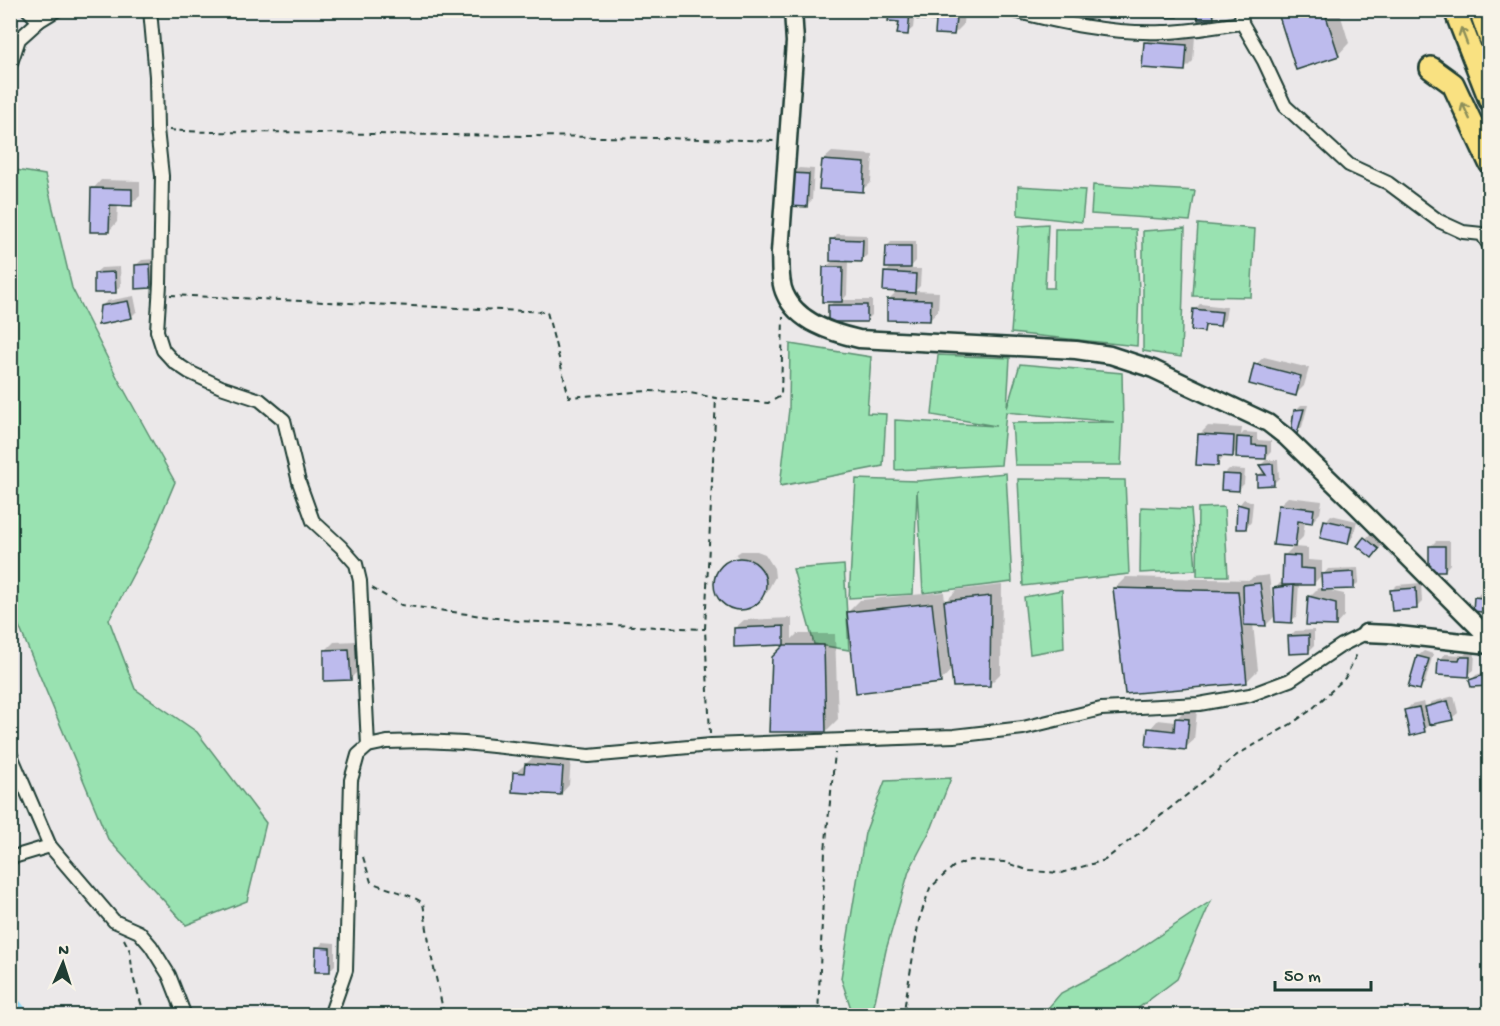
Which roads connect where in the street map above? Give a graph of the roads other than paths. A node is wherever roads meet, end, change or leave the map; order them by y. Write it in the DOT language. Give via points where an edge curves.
graph roads {
  1 [pos="28,10"];
  2 [pos="57,10"];
  3 [pos="150,10"];
  4 [pos="793,10"];
  5 [pos="1011,10"];
  6 [pos="1455,10"];
  7 [pos="1480,10"];
  8 [pos="1241,17"];
  9 [pos="39,21"];
  10 [pos="1490,38"];
  11 [pos="10,66"];
  12 [pos="1431,68"];
  13 [pos="1490,100"];
  14 [pos="1490,164"];
  15 [pos="1490,247"];
  16 [pos="1366,633"];
  17 [pos="1490,639"];
  18 [pos="1490,645"];
  19 [pos="368,746"];
  20 [pos="10,753"];
  21 [pos="50,846"];
  22 [pos="10,858"];
  23 [pos="185,1016"];
  24 [pos="330,1016"];
  1 -- 9 [label="street"];
  2 -- 9 [label="street"];
  3 -- 19 [label="street" via="162,176 157,331 163,350 174,362 221,387 260,399 284,420 313,520 356,564"];
  4 -- 17 [label="street" via="795,42 780,252 784,293 794,309 829,332 859,339 1110,355 1153,369 1268,423 1350,498"];
  5 -- 8 [label="street" via="1082,27 1137,32 1165,32"];
  13 -- 6 [label="highway, one-way"];
  7 -- 10 [label="highway"];
  8 -- 15 [label="street" via="1285,106 1349,165 1388,183 1439,221 1463,232 1482,234"];
  9 -- 11 [label="street" via="19,39"];
  14 -- 12 [label="highway, one-way" via="1453,84"];
  16 -- 18 [label="street"];
  16 -- 19 [label="street" via="1290,681 1250,695 1199,704 1101,709 1023,728 954,736 711,746 589,756 423,741"];
  19 -- 24 [label="street" via="358,755 351,780 346,970"];
  20 -- 21 [label="street"];
  21 -- 22 [label="street"];
  21 -- 23 [label="street" via="114,921 139,933 151,946 169,975"];
}
